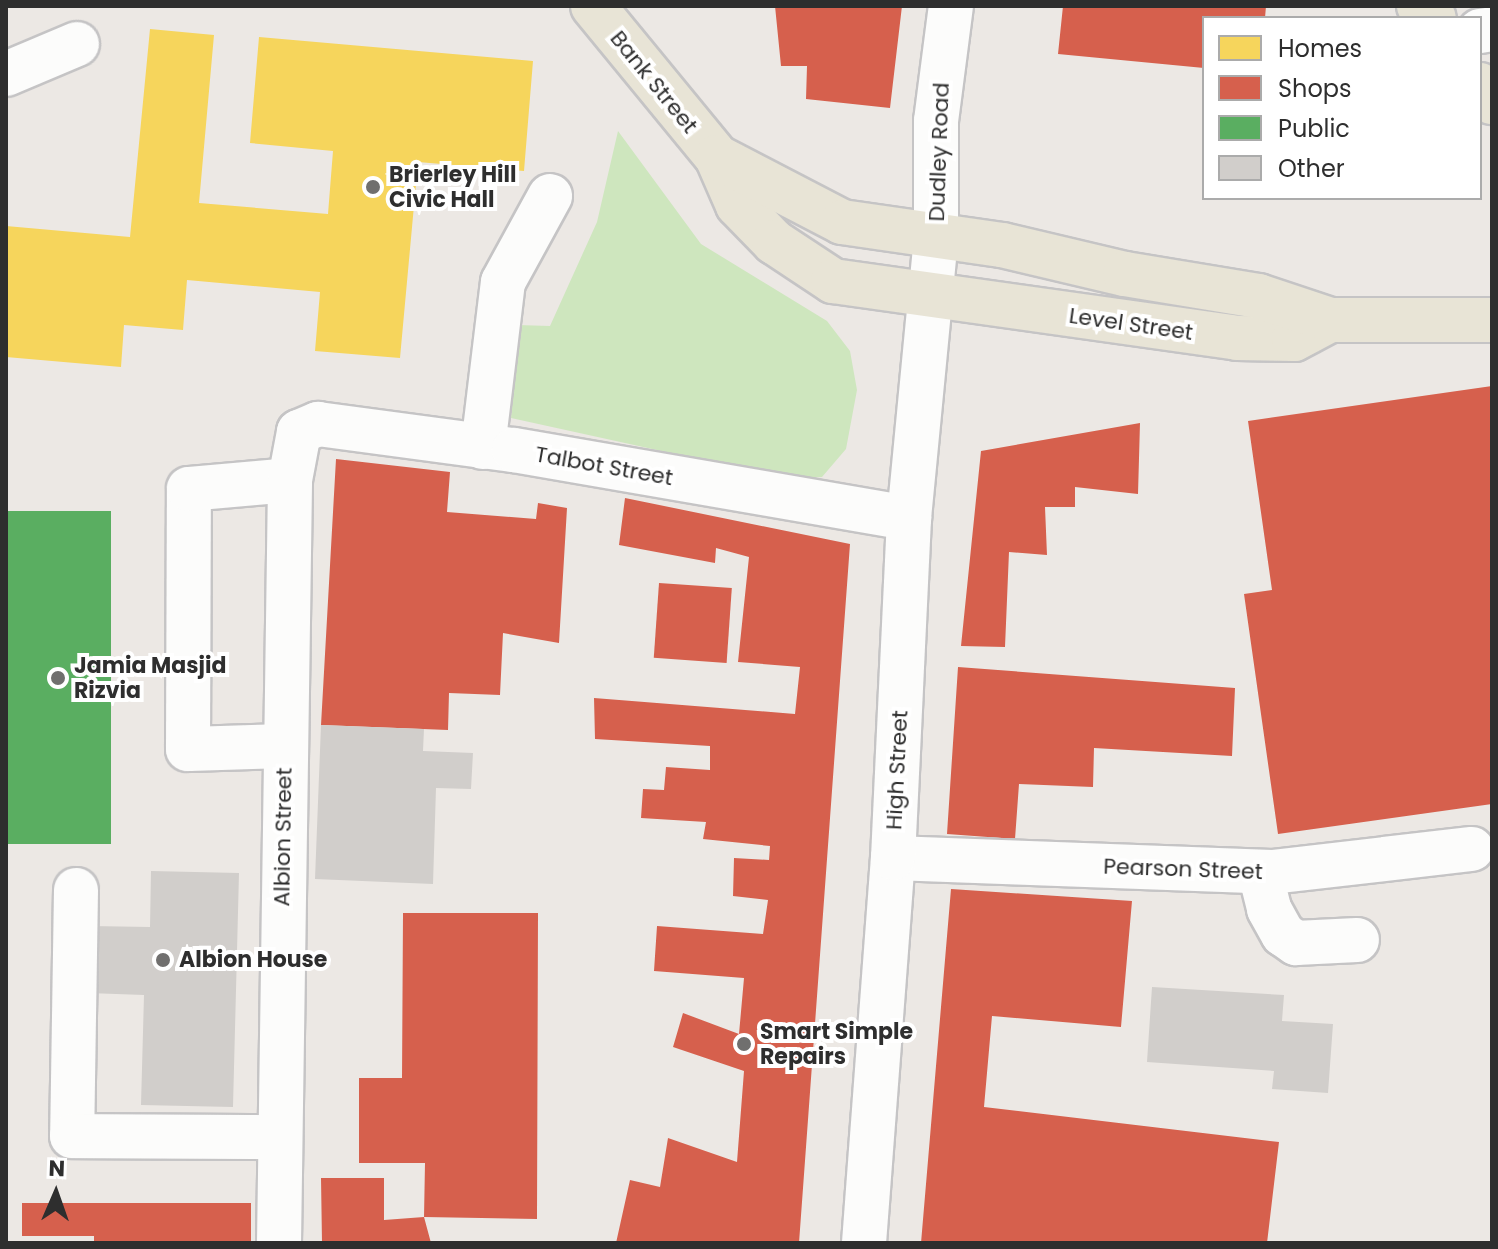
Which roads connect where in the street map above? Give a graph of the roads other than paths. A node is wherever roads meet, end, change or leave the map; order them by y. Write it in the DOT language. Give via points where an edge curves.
graph roads {
  1 [pos="593,6"];
  2 [pos="951,6"];
  3 [pos="978,6"];
  4 [pos="77,44"];
  5 [pos="6,74"];
  6 [pos="717,157"];
  7 [pos="550,196"];
  8 [pos="936,236"];
  9 [pos="1492,290"];
  10 [pos="928,297"];
  11 [pos="1330,320"];
  12 [pos="1471,321"];
  13 [pos="299,432"];
  14 [pos="483,447"];
  15 [pos="290,480"];
  16 [pos="909,518"];
  17 [pos="285,746"];
  18 [pos="1472,849"];
  19 [pos="893,858"];
  20 [pos="1260,872"];
  21 [pos="76,890"];
  22 [pos="1357,940"];
  23 [pos="279,1137"];
  24 [pos="279,1243"];
  25 [pos="864,1243"];
  1 -- 6 [label="main road, Bank Street"];
  2 -- 8 [label="street, Dudley Road" via="936,121"];
  3 -- 8 [label="street"];
  4 -- 5 [label="street"];
  6 -- 8 [label="main road, Bank Street" via="842,222"];
  6 -- 10 [label="main road, Bank Street" via="738,205 774,242 833,281"];
  7 -- 14 [label="street" via="503,282"];
  8 -- 10 [label="street, Dudley Road"];
  8 -- 11 [label="main road, Level Street" via="1258,296"];
  9 -- 12 [label="main road"];
  10 -- 11 [label="main road, Level Street" via="1237,338 1294,339"];
  10 -- 16 [label="street, High Street"];
  11 -- 12 [label="main road, Level Street"];
  13 -- 14 [label="street, Talbot Street" via="318,424"];
  13 -- 15 [label="street, Albion Street"];
  14 -- 16 [label="street, Talbot Street"];
  15 -- 17 [label="street, Albion Street"];
  15 -- 17 [label="street" via="189,489 188,749"];
  16 -- 19 [label="street, High Street"];
  17 -- 23 [label="street, Albion Street"];
  18 -- 20 [label="street, Pearson Street"];
  19 -- 20 [label="street, Pearson Street"];
  19 -- 25 [label="street, High Street"];
  20 -- 22 [label="street" via="1269,909 1283,934 1296,943"];
  21 -- 23 [label="street" via="72,1136"];
  23 -- 24 [label="street, Albion Street"];
}
